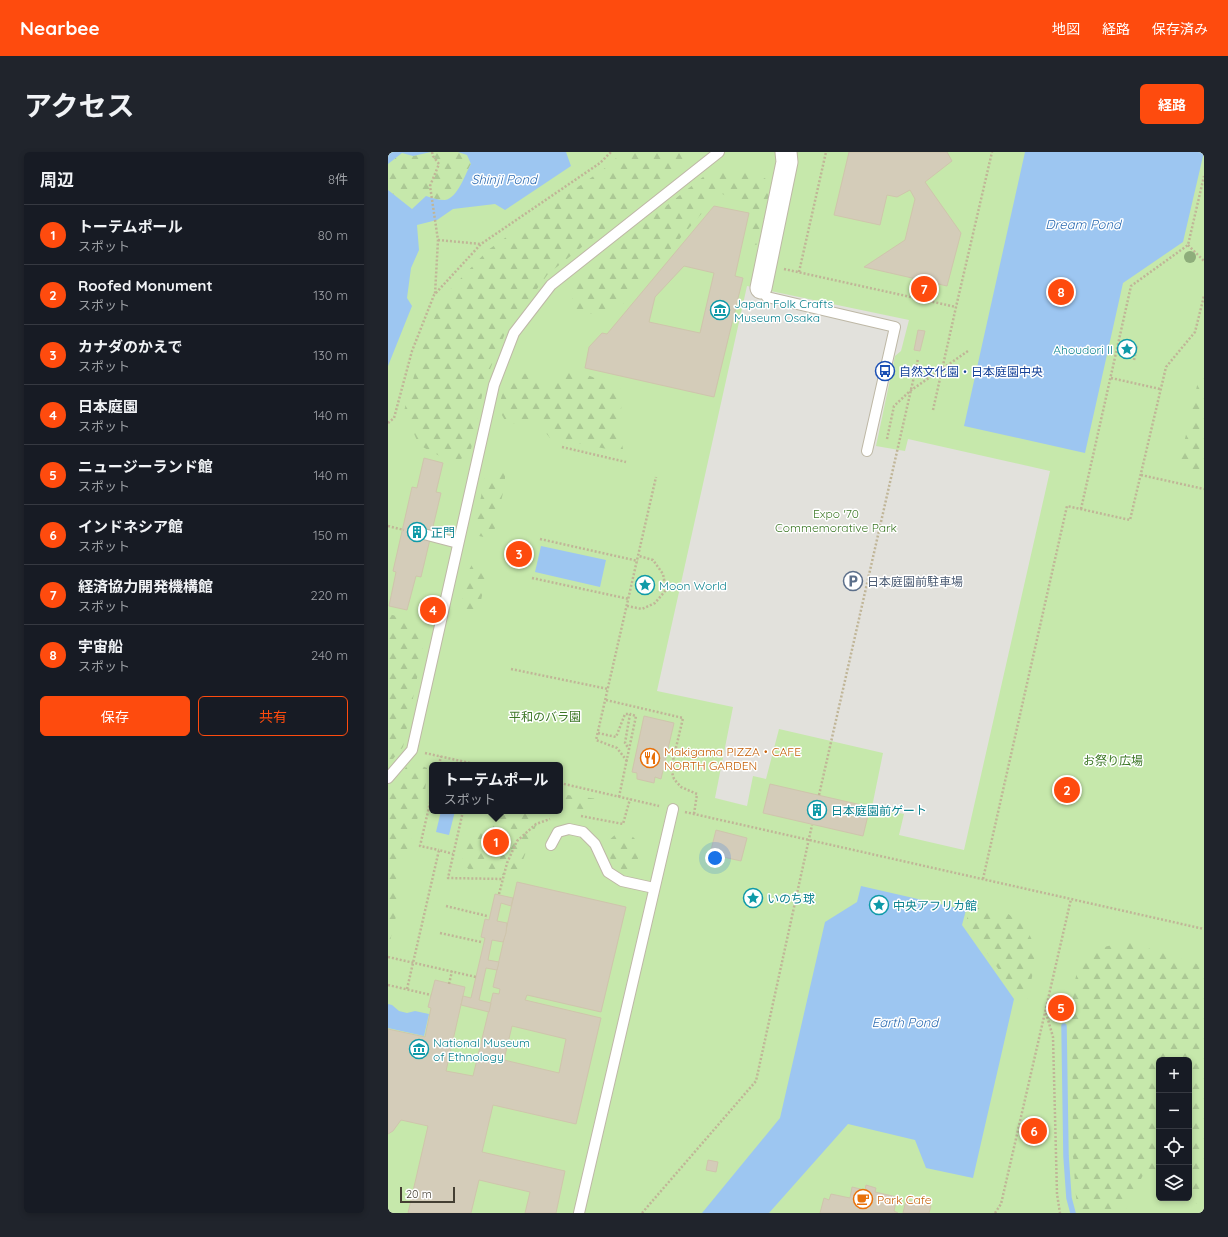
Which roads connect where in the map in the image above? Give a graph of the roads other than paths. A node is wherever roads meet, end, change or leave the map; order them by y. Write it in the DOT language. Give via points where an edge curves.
graph roads {
  1 [pos="719,152"];
  2 [pos="786,152"];
  3 [pos="761,288"];
  4 [pos="867,451"];
  5 [pos="416,532"];
  6 [pos="458,543"];
  7 [pos="388,778"];
  8 [pos="673,809"];
  9 [pos="551,845"];
  10 [pos="654,888"];
  11 [pos="579,1213"];
  1 -- 6 [label="lane" via="551,285 514,333 494,385"];
  2 -- 3 [label="street" via="787,162"];
  3 -- 4 [label="lane" via="767,297 895,327"];
  5 -- 6 [label="lane"];
  6 -- 7 [label="lane" via="412,750"];
  8 -- 10 [label="lane"];
  9 -- 10 [label="lane" via="558,832 569,829 583,832 595,844 608,872 622,881"];
  10 -- 11 [label="lane"];
}
